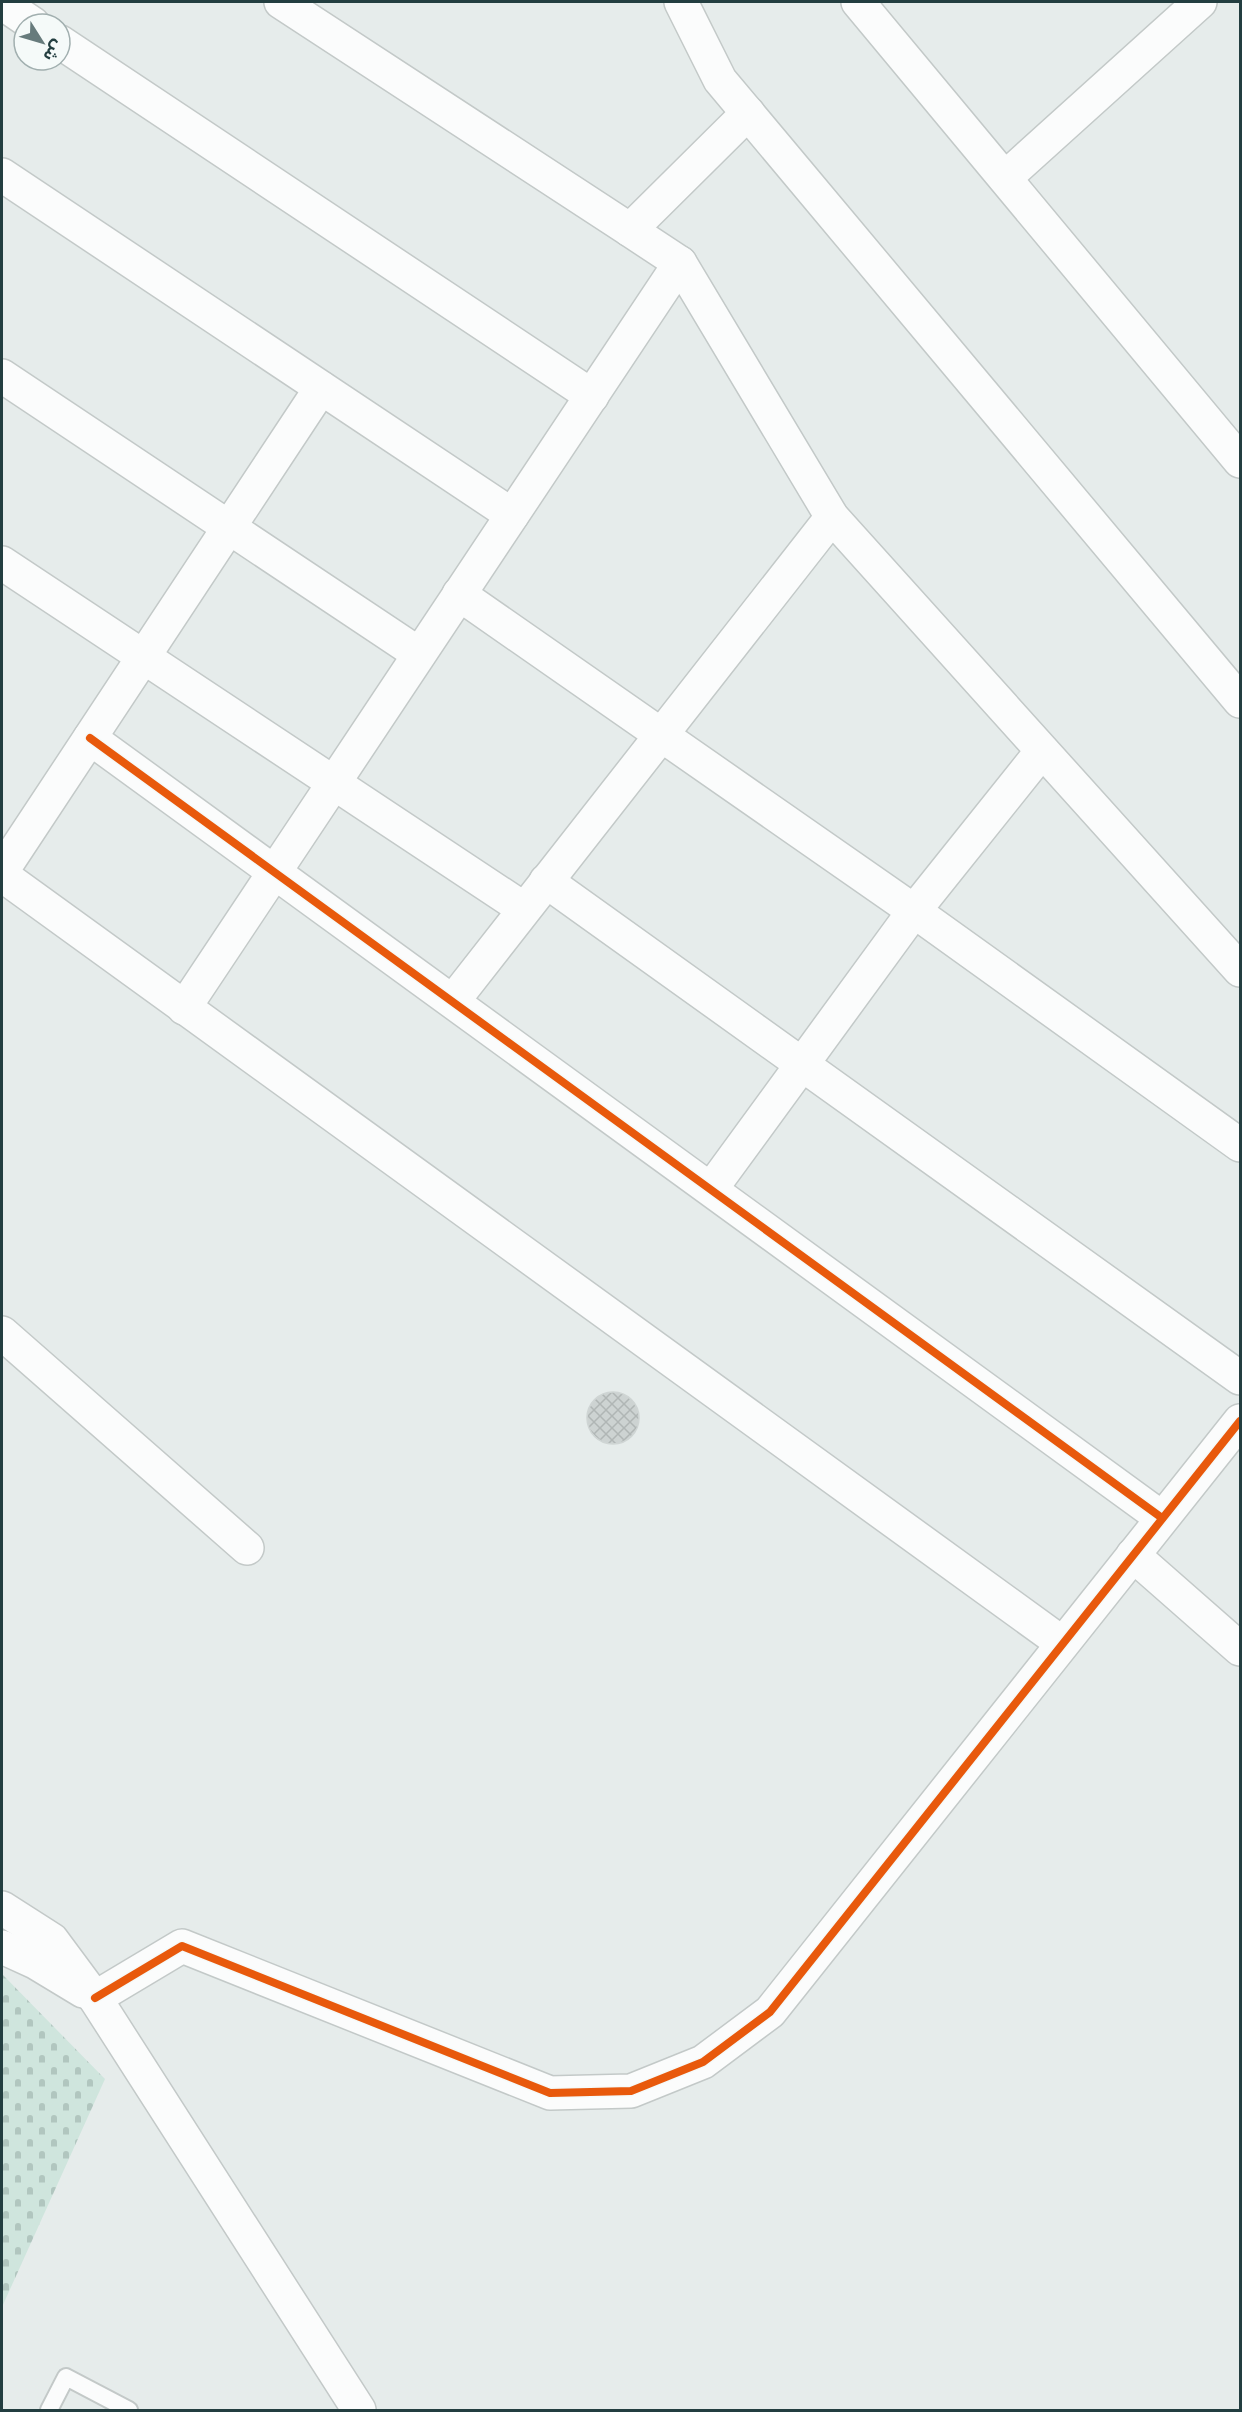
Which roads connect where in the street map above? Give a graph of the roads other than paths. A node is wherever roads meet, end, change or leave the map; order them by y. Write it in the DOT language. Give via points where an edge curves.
graph roads {
  1 [pos="281,2"];
  2 [pos="681,2"];
  3 [pos="858,2"];
  4 [pos="1200,2"];
  5 [pos="2,3"];
  6 [pos="15,12"];
  7 [pos="72,50"];
  8 [pos="748,113"];
  9 [pos="2,175"];
  10 [pos="1005,178"];
  11 [pos="630,230"];
  12 [pos="680,263"];
  13 [pos="2,376"];
  14 [pos="321,388"];
  15 [pos="591,396"];
  16 [pos="1240,460"];
  17 [pos="512,515"];
  18 [pos="832,517"];
  19 [pos="229,528"];
  20 [pos="5,572"];
  21 [pos="459,594"];
  22 [pos="419,654"];
  23 [pos="144,657"];
  24 [pos="1240,701"];
  25 [pos="661,735"];
  26 [pos="90,738"];
  27 [pos="1042,751"];
  28 [pos="333,783"];
  29 [pos="274,872"];
  30 [pos="2,873"];
  31 [pos="546,881"];
  32 [pos="524,909"];
  33 [pos="914,912"];
  34 [pos="1240,970"];
  35 [pos="453,1000"];
  36 [pos="184,1008"];
  37 [pos="802,1064"];
  38 [pos="1240,1145"];
  39 [pos="711,1189"];
  40 [pos="2,1333"];
  41 [pos="1240,1378"];
  42 [pos="1240,1422"];
  43 [pos="1162,1518"];
  44 [pos="247,1548"];
  45 [pos="1133,1555"];
  46 [pos="1062,1643"];
  47 [pos="1240,1649"];
  48 [pos="2,1908"];
  49 [pos="2,1947"];
  50 [pos="95,1998"];
  51 [pos="49,2410"];
  52 [pos="129,2410"];
  53 [pos="359,2410"];
  1 -- 11 [label="street"];
  2 -- 8 [label="street" via="720,80"];
  3 -- 10 [label="street"];
  4 -- 10 [label="street"];
  5 -- 6 [label="street"];
  7 -- 15 [label="street"];
  8 -- 11 [label="street"];
  8 -- 24 [label="street"];
  9 -- 14 [label="street"];
  10 -- 16 [label="street"];
  11 -- 12 [label="street"];
  12 -- 15 [label="street"];
  12 -- 18 [label="street"];
  13 -- 19 [label="street"];
  14 -- 17 [label="street"];
  14 -- 19 [label="street"];
  15 -- 17 [label="street"];
  17 -- 21 [label="street"];
  18 -- 25 [label="street"];
  18 -- 27 [label="street"];
  19 -- 22 [label="street"];
  19 -- 23 [label="street"];
  20 -- 23 [label="street"];
  21 -- 22 [label="street"];
  21 -- 25 [label="street"];
  22 -- 28 [label="street"];
  23 -- 26 [label="street"];
  23 -- 28 [label="street"];
  25 -- 31 [label="street"];
  25 -- 33 [label="street"];
  26 -- 29 [label="street"];
  26 -- 30 [label="street"];
  27 -- 33 [label="street"];
  27 -- 34 [label="street"];
  28 -- 29 [label="street"];
  28 -- 32 [label="street"];
  29 -- 35 [label="street"];
  29 -- 36 [label="street"];
  30 -- 36 [label="street"];
  31 -- 32 [label="street"];
  31 -- 37 [label="street"];
  32 -- 35 [label="street"];
  33 -- 37 [label="street"];
  33 -- 38 [label="street"];
  35 -- 39 [label="street"];
  36 -- 46 [label="street"];
  37 -- 39 [label="street"];
  37 -- 41 [label="street"];
  39 -- 43 [label="street"];
  40 -- 44 [label="street"];
  42 -- 43 [label="street"];
  43 -- 45 [label="street"];
  45 -- 46 [label="street"];
  45 -- 47 [label="street"];
  46 -- 50 [label="street" via="771,2012 703,2062 631,2091 550,2093 182,1946"];
  48 -- 50 [label="street" via="52,1940"];
  49 -- 50 [label="street"];
  50 -- 53 [label="street"];
  51 -- 52 [label="lane" via="66,2378"];
}
